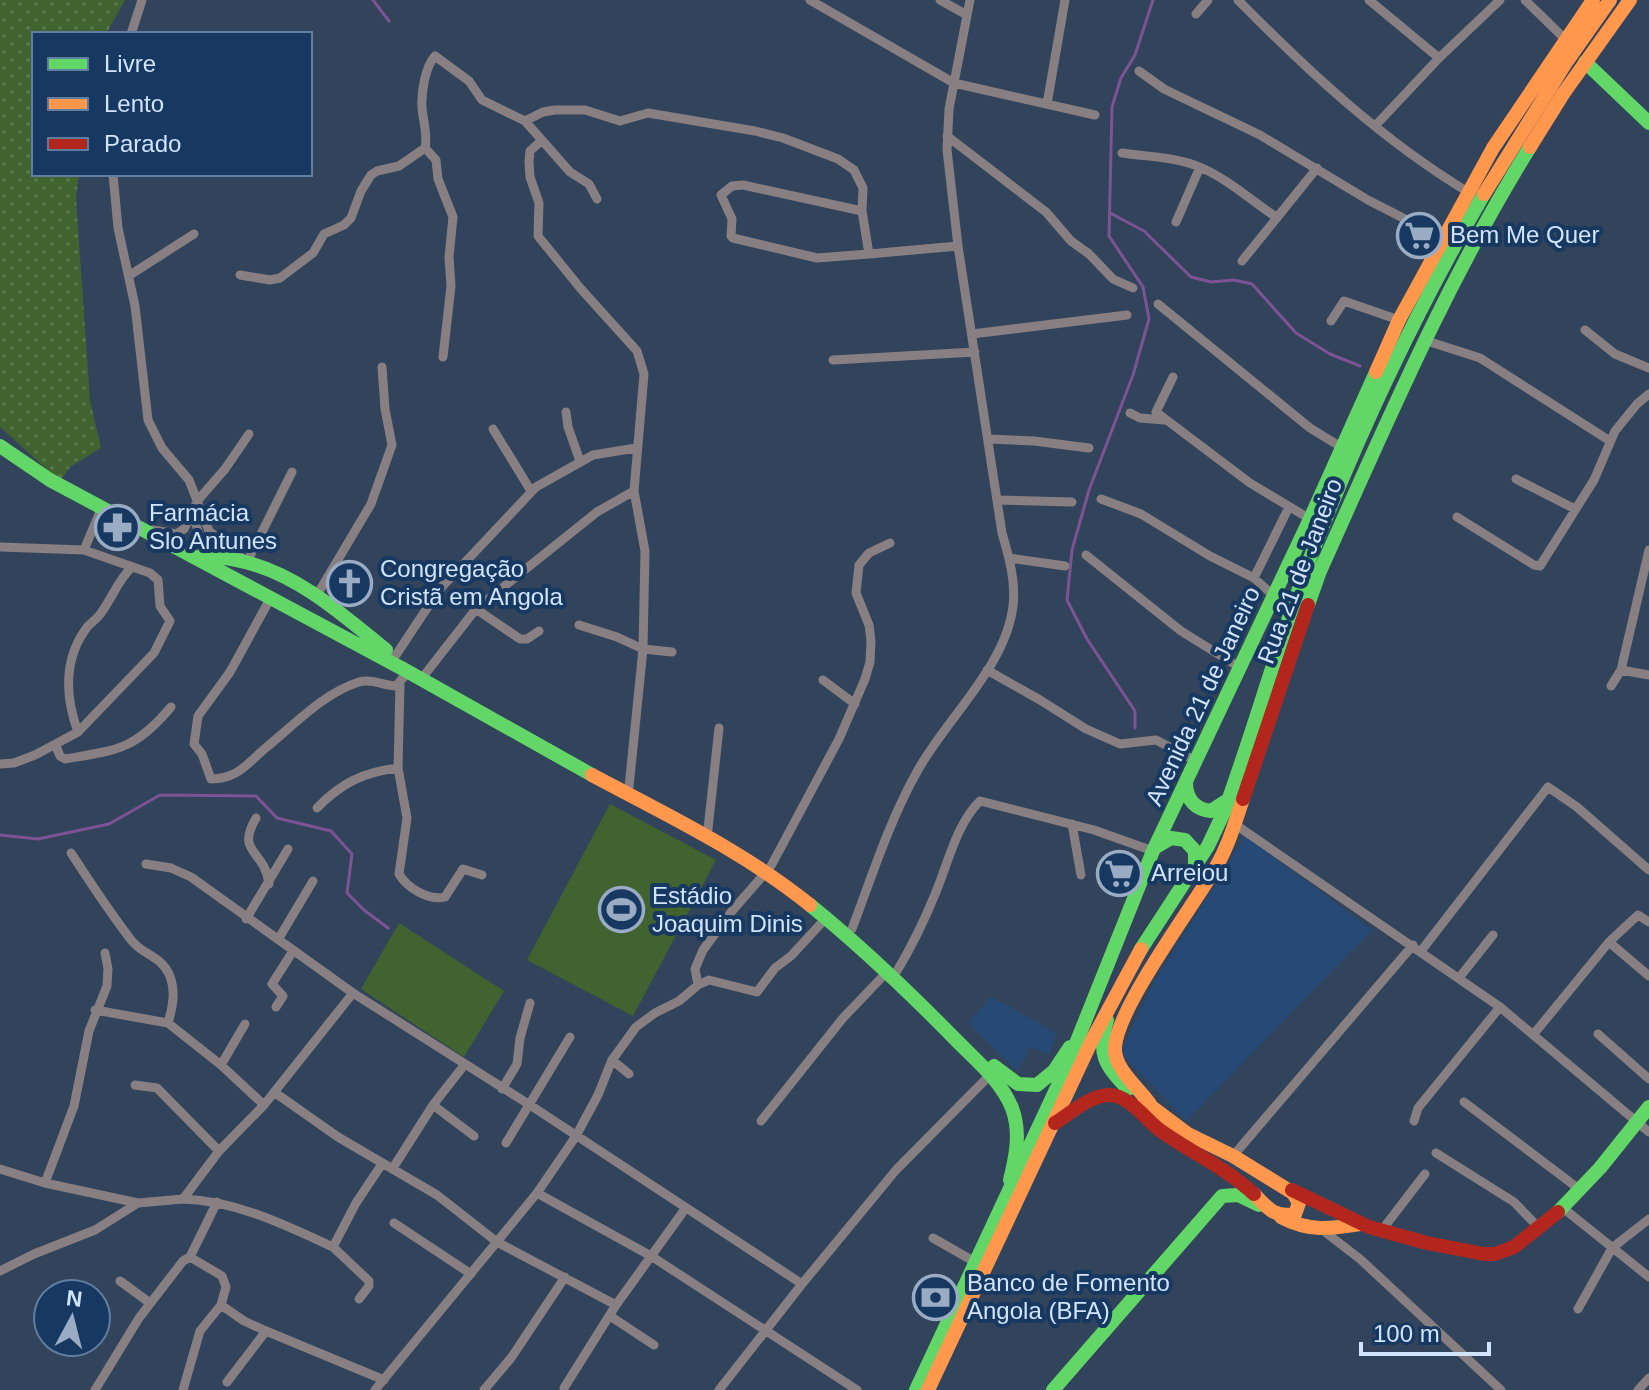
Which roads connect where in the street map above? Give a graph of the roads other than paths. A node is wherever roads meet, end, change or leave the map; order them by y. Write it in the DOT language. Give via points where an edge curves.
graph roads {
  1 [pos="142,0"];
  2 [pos="810,0"];
  3 [pos="940,0"];
  4 [pos="970,0"];
  5 [pos="1065,0"];
  6 [pos="1208,0"];
  7 [pos="1238,0"];
  8 [pos="1369,0"];
  9 [pos="1500,0"];
  10 [pos="1525,0"];
  11 [pos="1593,0"];
  12 [pos="1610,0"];
  13 [pos="1630,0"];
  14 [pos="1196,14"];
  15 [pos="967,15"];
  16 [pos="132,32"];
  17 [pos="1565,39"];
  18 [pos="1439,58"];
  19 [pos="1585,62"];
  20 [pos="1139,71"];
  21 [pos="954,83"];
  22 [pos="1047,104"];
  23 [pos="1095,115"];
  24 [pos="525,121"];
  25 [pos="1649,123"];
  26 [pos="1375,126"];
  27 [pos="947,136"];
  28 [pos="541,141"];
  29 [pos="425,148"];
  30 [pos="1122,153"];
  31 [pos="1200,167"];
  32 [pos="1317,168"];
  33 [pos="113,176"];
  34 [pos="1468,192"];
  35 [pos="597,199"];
  36 [pos="862,211"];
  37 [pos="1276,217"];
  38 [pos="1176,222"];
  39 [pos="194,234"];
  40 [pos="1442,238"];
  41 [pos="958,246"];
  42 [pos="869,254"];
  43 [pos="1242,261"];
  44 [pos="130,275"];
  45 [pos="240,275"];
  46 [pos="1133,288"];
  47 [pos="1158,304"];
  48 [pos="1127,315"];
  49 [pos="1399,320"];
  50 [pos="1331,321"];
  51 [pos="1585,330"];
  52 [pos="972,334"];
  53 [pos="1424,340"];
  54 [pos="975,352"];
  55 [pos="443,357"];
  56 [pos="833,360"];
  57 [pos="382,367"];
  58 [pos="1649,368"];
  59 [pos="1173,377"];
  60 [pos="1649,394"];
  61 [pos="566,412"];
  62 [pos="1130,413"];
  63 [pos="1164,420"];
  64 [pos="493,429"];
  65 [pos="249,434"];
  66 [pos="988,439"];
  67 [pos="1610,441"];
  68 [pos="0,446"];
  69 [pos="1341,447"];
  70 [pos="636,448"];
  71 [pos="1089,448"];
  72 [pos="580,461"];
  73 [pos="292,472"];
  74 [pos="1516,479"];
  75 [pos="531,491"];
  76 [pos="634,491"];
  77 [pos="1101,499"];
  78 [pos="198,500"];
  79 [pos="998,500"];
  80 [pos="1072,502"];
  81 [pos="102,507"];
  82 [pos="1289,507"];
  83 [pos="1575,509"];
  84 [pos="193,515"];
  85 [pos="1457,517"];
  86 [pos="1310,519"];
  87 [pos="144,529"];
  88 [pos="890,543"];
  89 [pos="0,547"];
  90 [pos="179,549"];
  91 [pos="84,550"];
  92 [pos="1649,550"];
  93 [pos="1086,555"];
  94 [pos="212,557"];
  95 [pos="1009,558"];
  96 [pos="247,562"];
  97 [pos="1065,566"];
  98 [pos="132,567"];
  99 [pos="226,574"];
  100 [pos="277,575"];
  101 [pos="1254,578"];
  102 [pos="313,592"];
  103 [pos="1274,596"];
  104 [pos="270,599"];
  105 [pos="476,609"];
  106 [pos="305,617"];
  107 [pos="579,625"];
  108 [pos="539,631"];
  109 [pos="643,649"];
  110 [pos="672,652"];
  111 [pos="396,655"];
  112 [pos="1239,667"];
  113 [pos="987,670"];
  114 [pos="1621,670"];
  115 [pos="426,673"];
  116 [pos="1649,674"];
  117 [pos="404,678"];
  118 [pos="823,680"];
  119 [pos="1611,686"];
  120 [pos="855,704"];
  121 [pos="171,707"];
  122 [pos="719,728"];
  123 [pos="78,732"];
  124 [pos="56,746"];
  125 [pos="1196,761"];
  126 [pos="0,764"];
  127 [pos="398,768"];
  128 [pos="1186,783"];
  129 [pos="629,787"];
  130 [pos="1229,799"];
  131 [pos="317,808"];
  132 [pos="256,818"];
  133 [pos="1072,824"];
  134 [pos="1236,825"];
  135 [pos="708,829"];
  136 [pos="288,849"];
  137 [pos="1155,849"];
  138 [pos="71,853"];
  139 [pos="146,864"];
  140 [pos="1195,868"];
  141 [pos="769,869"];
  142 [pos="1649,870"];
  143 [pos="482,875"];
  144 [pos="1081,875"];
  145 [pos="313,881"];
  146 [pos="269,884"];
  147 [pos="826,918"];
  148 [pos="246,919"];
  149 [pos="1649,922"];
  150 [pos="852,929"];
  151 [pos="1493,935"];
  152 [pos="279,938"];
  153 [pos="1609,942"];
  154 [pos="1417,948"];
  155 [pos="293,951"];
  156 [pos="105,953"];
  157 [pos="891,972"];
  158 [pos="1649,976"];
  159 [pos="1459,978"];
  160 [pos="698,985"];
  161 [pos="353,993"];
  162 [pos="1116,994"];
  163 [pos="530,1003"];
  164 [pos="276,1007"];
  165 [pos="1500,1007"];
  166 [pos="95,1010"];
  167 [pos="1085,1017"];
  168 [pos="168,1023"];
  169 [pos="245,1024"];
  170 [pos="1598,1034"];
  171 [pos="1533,1035"];
  172 [pos="570,1037"];
  173 [pos="612,1060"];
  174 [pos="465,1064"];
  175 [pos="221,1065"];
  176 [pos="629,1074"];
  177 [pos="990,1075"];
  178 [pos="1649,1079"];
  179 [pos="135,1085"];
  180 [pos="502,1089"];
  181 [pos="274,1092"];
  182 [pos="1464,1102"];
  183 [pos="1150,1104"];
  184 [pos="264,1105"];
  185 [pos="433,1105"];
  186 [pos="530,1105"];
  187 [pos="1649,1107"];
  188 [pos="761,1121"];
  189 [pos="1414,1121"];
  190 [pos="1055,1123"];
  191 [pos="1643,1127"];
  192 [pos="474,1136"];
  193 [pos="576,1136"];
  194 [pos="506,1143"];
  195 [pos="219,1151"];
  196 [pos="1436,1153"];
  197 [pos="1233,1156"];
  198 [pos="382,1164"];
  199 [pos="393,1168"];
  200 [pos="1,1170"];
  201 [pos="1425,1174"];
  202 [pos="1275,1182"];
  203 [pos="45,1183"];
  204 [pos="1579,1189"];
  205 [pos="1007,1192"];
  206 [pos="537,1193"];
  207 [pos="183,1199"];
  208 [pos="217,1202"];
  209 [pos="138,1203"];
  210 [pos="1563,1208"];
  211 [pos="685,1209"];
  212 [pos="1273,1213"];
  213 [pos="1649,1219"];
  214 [pos="394,1223"];
  215 [pos="1360,1224"];
  216 [pos="1540,1229"];
  217 [pos="1382,1230"];
  218 [pos="1325,1232"];
  219 [pos="933,1238"];
  220 [pos="497,1242"];
  221 [pos="333,1247"];
  222 [pos="1612,1248"];
  223 [pos="651,1256"];
  224 [pos="190,1257"];
  225 [pos="975,1262"];
  226 [pos="0,1271"];
  227 [pos="471,1274"];
  228 [pos="565,1277"];
  229 [pos="1649,1277"];
  230 [pos="120,1281"];
  231 [pos="802,1284"];
  232 [pos="359,1299"];
  233 [pos="150,1303"];
  234 [pos="221,1305"];
  235 [pos="616,1305"];
  236 [pos="1578,1309"];
  237 [pos="610,1316"];
  238 [pos="266,1331"];
  239 [pos="766,1333"];
  240 [pos="654,1345"];
  241 [pos="384,1380"];
  242 [pos="227,1382"];
  243 [pos="564,1388"];
  244 [pos="95,1390"];
  245 [pos="183,1390"];
  246 [pos="375,1390"];
  247 [pos="484,1390"];
  248 [pos="719,1390"];
  249 [pos="857,1390"];
  250 [pos="916,1390"];
  251 [pos="928,1390"];
  252 [pos="1053,1390"];
  253 [pos="1501,1390"];
  1 -- 16 [label="street"];
  2 -- 21 [label="street"];
  3 -- 15 [label="street"];
  4 -- 15 [label="street"];
  5 -- 22 [label="street"];
  6 -- 14 [label="street"];
  7 -- 26 [label="street"];
  8 -- 18 [label="street"];
  9 -- 18 [label="street"];
  10 -- 17 [label="street"];
  11 -- 17 [label="street"];
  12 -- 130 [label="street, Avenida 21 de Janeiro" via="1491,178 1404,344 1314,548"];
  13 -- 19 [label="street, Rua 21 de Janeiro"];
  15 -- 21 [label="street"];
  17 -- 34 [label="street, Avenida 21 de Janeiro"];
  18 -- 26 [label="street"];
  19 -- 25 [label="street"];
  19 -- 53 [label="street, Rua 21 de Janeiro" via="1498,198"];
  20 -- 32 [label="street"];
  21 -- 22 [label="street"];
  21 -- 27 [label="street"];
  22 -- 23 [label="street"];
  24 -- 28 [label="street"];
  24 -- 29 [label="street" via="482,100 469,81 435,56 422,104"];
  24 -- 36 [label="street" via="555,110 585,110 620,121 648,113 783,138 854,170 863,188"];
  26 -- 34 [label="street" via="1403,151"];
  27 -- 41 [label="street"];
  27 -- 46 [label="street" via="1046,212 1113,279"];
  28 -- 35 [label="street" via="589,184"];
  28 -- 70 [label="street" via="530,151 529,162 539,203 537,234 637,351 644,386"];
  29 -- 45 [label="street" via="399,166 371,175 351,218 324,234 313,253 280,278"];
  29 -- 55 [label="street" via="436,160 453,217"];
  30 -- 31 [label="street"];
  31 -- 37 [label="street"];
  31 -- 38 [label="street"];
  32 -- 37 [label="street"];
  32 -- 40 [label="street"];
  33 -- 44 [label="street"];
  34 -- 40 [label="street, Avenida 21 de Janeiro"];
  36 -- 42 [label="street"];
  36 -- 42 [label="street" via="743,185 721,195 732,219 733,238 817,258"];
  37 -- 43 [label="street"];
  39 -- 44 [label="street"];
  40 -- 49 [label="street, Avenida 21 de Janeiro"];
  41 -- 42 [label="street"];
  41 -- 52 [label="street"];
  44 -- 78 [label="street" via="148,420"];
  47 -- 69 [label="street" via="1310,428"];
  48 -- 52 [label="street"];
  49 -- 50 [label="street" via="1344,301"];
  49 -- 69 [label="street, Avenida 21 de Janeiro"];
  51 -- 58 [label="street" via="1615,354"];
  52 -- 54 [label="street"];
  53 -- 67 [label="street" via="1480,358"];
  53 -- 134 [label="street, Rua 21 de Janeiro" via="1320,571"];
  54 -- 56 [label="street"];
  54 -- 66 [label="street"];
  57 -- 102 [label="street" via="392,445 371,504"];
  59 -- 63 [label="street" via="1157,406"];
  60 -- 67 [label="street"];
  61 -- 72 [label="street"];
  62 -- 63 [label="street"];
  63 -- 82 [label="street"];
  64 -- 75 [label="street"];
  65 -- 78 [label="street"];
  66 -- 71 [label="street"];
  66 -- 79 [label="street"];
  67 -- 83 [label="street"];
  68 -- 81 [label="street"];
  69 -- 86 [label="street, Avenida 21 de Janeiro"];
  70 -- 72 [label="street" via="605,451"];
  70 -- 76 [label="street"];
  72 -- 75 [label="street"];
  73 -- 96 [label="street"];
  74 -- 83 [label="street"];
  75 -- 111 [label="street" via="439,590"];
  76 -- 105 [label="street" via="597,512"];
  76 -- 109 [label="street" via="645,551"];
  77 -- 101 [label="street" via="1141,514"];
  78 -- 84 [label="street"];
  78 -- 96 [label="street" via="209,531"];
  79 -- 80 [label="street"];
  79 -- 95 [label="street"];
  81 -- 87 [label="street"];
  81 -- 91 [label="street"];
  82 -- 86 [label="street"];
  82 -- 101 [label="street"];
  83 -- 85 [label="street" via="1540,566"];
  84 -- 87 [label="street" via="176,534"];
  84 -- 94 [label="street"];
  86 -- 103 [label="street, Avenida 21 de Janeiro"];
  87 -- 90 [label="street"];
  88 -- 120 [label="street" via="859,565 856,593 871,641 870,662"];
  89 -- 91 [label="street"];
  90 -- 94 [label="street"];
  90 -- 99 [label="street"];
  91 -- 98 [label="street"];
  92 -- 114 [label="street"];
  93 -- 112 [label="street" via="1181,631"];
  94 -- 96 [label="street"];
  94 -- 99 [label="street"];
  95 -- 97 [label="street"];
  95 -- 113 [label="street" via="1010,618"];
  96 -- 100 [label="street"];
  98 -- 123 [label="street" via="78,643 67,677 68,707"];
  98 -- 123 [label="street" via="158,580 160,606 170,626 154,653"];
  99 -- 104 [label="street"];
  100 -- 102 [label="street"];
  100 -- 104 [label="street" via="280,589"];
  101 -- 103 [label="street"];
  102 -- 106 [label="street" via="299,593 294,600"];
  102 -- 111 [label="street"];
  103 -- 112 [label="street, Avenida 21 de Janeiro"];
  104 -- 106 [label="street"];
  104 -- 117 [label="street" via="230,672 198,716 194,744 211,779 247,767 325,699 363,681 392,686"];
  105 -- 108 [label="street" via="520,639"];
  105 -- 115 [label="street"];
  106 -- 117 [label="street"];
  107 -- 109 [label="street"];
  109 -- 110 [label="street"];
  109 -- 129 [label="street"];
  111 -- 115 [label="street"];
  112 -- 125 [label="street, Avenida 21 de Janeiro"];
  113 -- 125 [label="street" via="1120,744 1156,740"];
  113 -- 150 [label="street" via="917,771"];
  114 -- 116 [label="street"];
  114 -- 119 [label="street"];
  115 -- 129 [label="street"];
  117 -- 127 [label="street"];
  117 -- 141 [label="street"];
  118 -- 120 [label="street"];
  120 -- 141 [label="street"];
  121 -- 124 [label="street" via="152,730 119,749 65,759"];
  122 -- 135 [label="street"];
  123 -- 124 [label="street"];
  124 -- 126 [label="street"];
  125 -- 128 [label="street, Avenida 21 de Janeiro"];
  127 -- 131 [label="street" via="345,783"];
  127 -- 143 [label="street" via="407,818 401,879 442,898 463,869"];
  128 -- 130 [label="street" via="1191,804 1204,811"];
  128 -- 137 [label="street, Avenida 21 de Janeiro"];
  129 -- 135 [label="street"];
  130 -- 140 [label="street, Avenida 21 de Janeiro"];
  132 -- 146 [label="street" via="247,841 266,869"];
  133 -- 137 [label="street"];
  133 -- 144 [label="street"];
  133 -- 157 [label="street" via="977,803 912,946"];
  134 -- 154 [label="street"];
  134 -- 183 [label="street, Rua 21 de Janeiro" via="1210,880 1119,1029 1115,1048 1121,1067"];
  135 -- 141 [label="street"];
  136 -- 146 [label="street"];
  137 -- 140 [label="street" via="1175,836 1189,841 1197,854"];
  137 -- 167 [label="street, Avenida 21 de Janeiro"];
  138 -- 168 [label="street" via="134,945 165,967 174,999"];
  139 -- 148 [label="street" via="181,872"];
  140 -- 162 [label="street, Avenida 21 de Janeiro"];
  141 -- 147 [label="street"];
  141 -- 150 [label="street"];
  141 -- 160 [label="street" via="703,950 695,969"];
  142 -- 154 [label="street" via="1547,787"];
  145 -- 152 [label="street"];
  146 -- 148 [label="street"];
  147 -- 157 [label="street"];
  147 -- 160 [label="street" via="757,992 714,980"];
  148 -- 152 [label="street"];
  149 -- 153 [label="street" via="1638,915"];
  150 -- 157 [label="street"];
  151 -- 159 [label="street"];
  152 -- 155 [label="street"];
  153 -- 158 [label="street"];
  153 -- 171 [label="street"];
  154 -- 159 [label="street"];
  154 -- 197 [label="street"];
  155 -- 161 [label="street"];
  155 -- 164 [label="street" via="272,984 283,996"];
  156 -- 166 [label="street" via="107,986"];
  157 -- 167 [label="street" via="1004,1076 1023,1087 1051,1076"];
  157 -- 177 [label="street"];
  157 -- 188 [label="street" via="843,1018"];
  159 -- 165 [label="street"];
  160 -- 173 [label="street" via="636,1027"];
  161 -- 174 [label="street"];
  161 -- 181 [label="street"];
  162 -- 183 [label="street" via="1100,1049 1113,1073"];
  162 -- 190 [label="street, Avenida 21 de Janeiro"];
  163 -- 180 [label="street" via="517,1064"];
  165 -- 171 [label="street"];
  165 -- 189 [label="street" via="1418,1108"];
  166 -- 168 [label="street"];
  166 -- 203 [label="street" via="74,1106"];
  167 -- 205 [label="street, Avenida 21 de Janeiro"];
  168 -- 175 [label="street"];
  169 -- 175 [label="street"];
  170 -- 178 [label="street"];
  171 -- 191 [label="street"];
  172 -- 186 [label="street"];
  173 -- 176 [label="street"];
  173 -- 193 [label="street"];
  174 -- 180 [label="street"];
  174 -- 185 [label="street"];
  175 -- 184 [label="street"];
  177 -- 205 [label="street" via="1008,1098 1018,1127"];
  177 -- 231 [label="street" via="896,1170"];
  179 -- 195 [label="street" via="157,1088"];
  180 -- 186 [label="street"];
  181 -- 184 [label="street"];
  181 -- 198 [label="street"];
  182 -- 204 [label="street"];
  183 -- 197 [label="street" via="1188,1134"];
  184 -- 195 [label="street"];
  185 -- 192 [label="street"];
  185 -- 199 [label="street"];
  186 -- 193 [label="street"];
  186 -- 194 [label="street"];
  187 -- 191 [label="street"];
  190 -- 212 [label="street" via="1094,1098 1116,1096 1237,1178"];
  190 -- 251 [label="street, Avenida 21 de Janeiro"];
  191 -- 204 [label="street"];
  193 -- 206 [label="street"];
  193 -- 211 [label="street"];
  195 -- 207 [label="street"];
  196 -- 216 [label="street" via="1514,1202"];
  197 -- 202 [label="street"];
  198 -- 199 [label="street"];
  198 -- 221 [label="street"];
  199 -- 220 [label="street"];
  200 -- 203 [label="street"];
  201 -- 217 [label="street"];
  202 -- 212 [label="street" via="1299,1203 1290,1216"];
  202 -- 215 [label="street"];
  203 -- 209 [label="street"];
  204 -- 210 [label="street"];
  205 -- 225 [label="street, Avenida 21 de Janeiro"];
  206 -- 220 [label="street"];
  206 -- 223 [label="street"];
  207 -- 208 [label="street"];
  207 -- 209 [label="street"];
  208 -- 221 [label="street"];
  208 -- 224 [label="street"];
  209 -- 226 [label="street" via="95,1230"];
  210 -- 216 [label="street"];
  210 -- 222 [label="street"];
  211 -- 223 [label="street"];
  211 -- 231 [label="street"];
  212 -- 218 [label="street" via="1304,1230"];
  212 -- 252 [label="street" via="1247,1198 1222,1196"];
  213 -- 222 [label="street"];
  214 -- 227 [label="street"];
  215 -- 217 [label="street"];
  215 -- 218 [label="street"];
  216 -- 217 [label="street" via="1504,1251 1483,1255"];
  218 -- 253 [label="street"];
  219 -- 225 [label="street"];
  220 -- 227 [label="street"];
  220 -- 228 [label="street"];
  221 -- 232 [label="street" via="369,1281"];
  222 -- 229 [label="street"];
  222 -- 236 [label="street"];
  223 -- 235 [label="street"];
  223 -- 239 [label="street"];
  224 -- 233 [label="street"];
  224 -- 234 [label="street" via="222,1276 226,1287"];
  225 -- 250 [label="street, Avenida 21 de Janeiro"];
  227 -- 241 [label="street"];
  228 -- 235 [label="street"];
  228 -- 247 [label="street"];
  230 -- 233 [label="street"];
  231 -- 239 [label="street"];
  233 -- 244 [label="street"];
  234 -- 238 [label="street"];
  234 -- 245 [label="street" via="200,1331"];
  235 -- 237 [label="street"];
  237 -- 240 [label="street"];
  237 -- 243 [label="street"];
  238 -- 241 [label="street"];
  238 -- 242 [label="street"];
  239 -- 248 [label="street"];
  239 -- 249 [label="street"];
  241 -- 246 [label="street"];
}
